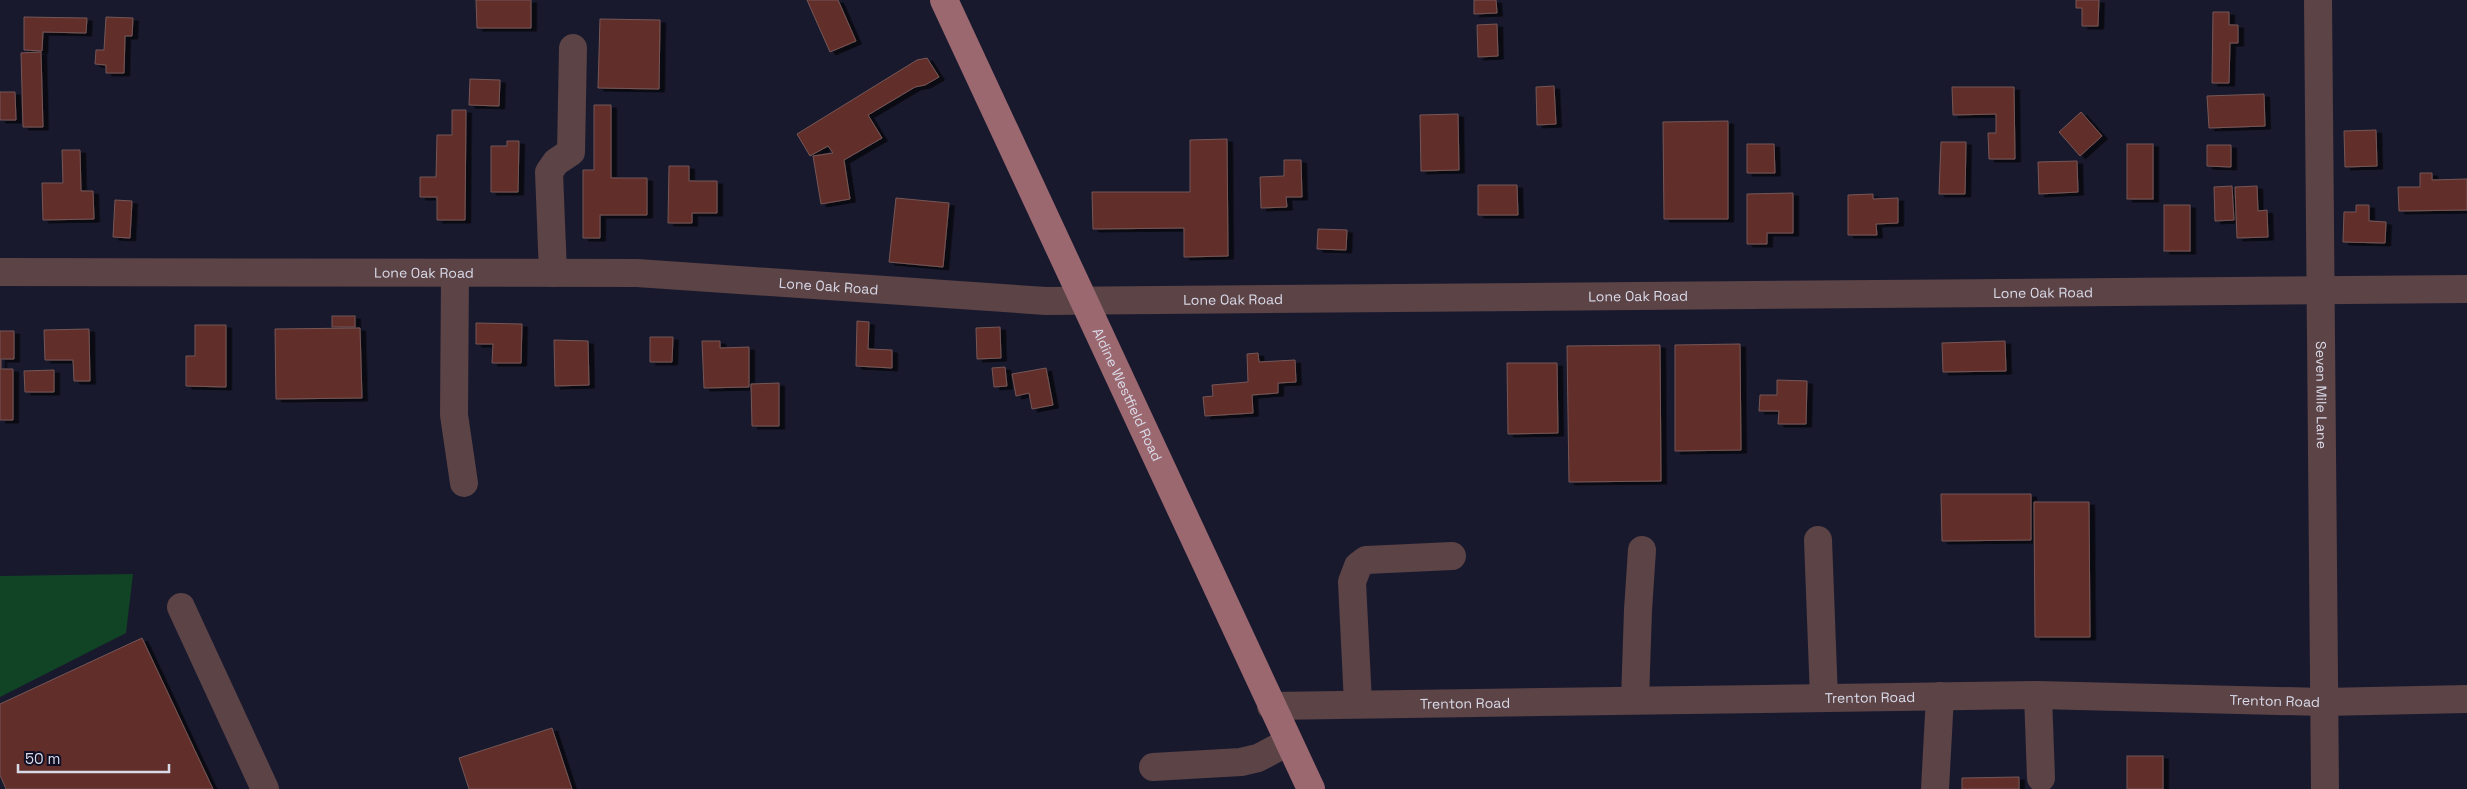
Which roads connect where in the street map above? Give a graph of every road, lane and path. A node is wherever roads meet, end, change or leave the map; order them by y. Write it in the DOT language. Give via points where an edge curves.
graph roads {
  1 [pos="944,0"];
  2 [pos="2318,0"];
  3 [pos="574,48"];
  4 [pos="0,272"];
  5 [pos="455,274"];
  6 [pos="553,274"];
  7 [pos="2322,289"];
  8 [pos="2467,289"];
  9 [pos="1085,300"];
  10 [pos="464,483"];
  11 [pos="1818,540"];
  12 [pos="1642,550"];
  13 [pos="1452,556"];
  14 [pos="181,607"];
  15 [pos="2038,695"];
  16 [pos="1940,696"];
  17 [pos="1824,698"];
  18 [pos="2467,699"];
  19 [pos="1635,700"];
  20 [pos="2323,702"];
  21 [pos="1358,703"];
  22 [pos="1271,706"];
  23 [pos="1288,742"];
  24 [pos="1153,767"];
  25 [pos="2041,778"];
  26 [pos="265,789"];
  27 [pos="1311,789"];
  28 [pos="1935,789"];
  29 [pos="2324,789"];
  1 -- 9 [label="main road, Aldine Westfield Road"];
  2 -- 7 [label="street, Seven Mile Lane"];
  3 -- 6 [label="street" via="571,152 556,162 549,172"];
  4 -- 5 [label="street, Lone Oak Road"];
  5 -- 6 [label="street, Lone Oak Road"];
  5 -- 10 [label="street" via="454,415"];
  6 -- 9 [label="street, Lone Oak Road" via="637,274 1046,301"];
  7 -- 8 [label="street, Lone Oak Road"];
  7 -- 9 [label="street, Lone Oak Road"];
  7 -- 20 [label="street, Seven Mile Lane"];
  9 -- 22 [label="main road, Aldine Westfield Road"];
  11 -- 17 [label="street"];
  12 -- 19 [label="street"];
  13 -- 21 [label="street" via="1366,560 1358,566 1352,582"];
  14 -- 26 [label="street"];
  15 -- 16 [label="street, Trenton Road"];
  15 -- 20 [label="street, Trenton Road"];
  15 -- 25 [label="street"];
  16 -- 17 [label="street, Trenton Road"];
  16 -- 28 [label="street"];
  17 -- 19 [label="street, Trenton Road"];
  18 -- 20 [label="street, Trenton Road"];
  19 -- 21 [label="street, Trenton Road"];
  20 -- 29 [label="street, Seven Mile Lane"];
  21 -- 22 [label="street, Trenton Road"];
  22 -- 23 [label="main road, Aldine Westfield Road"];
  23 -- 24 [label="street" via="1258,758 1241,762"];
  23 -- 27 [label="main road, Aldine Westfield Road"];
}
